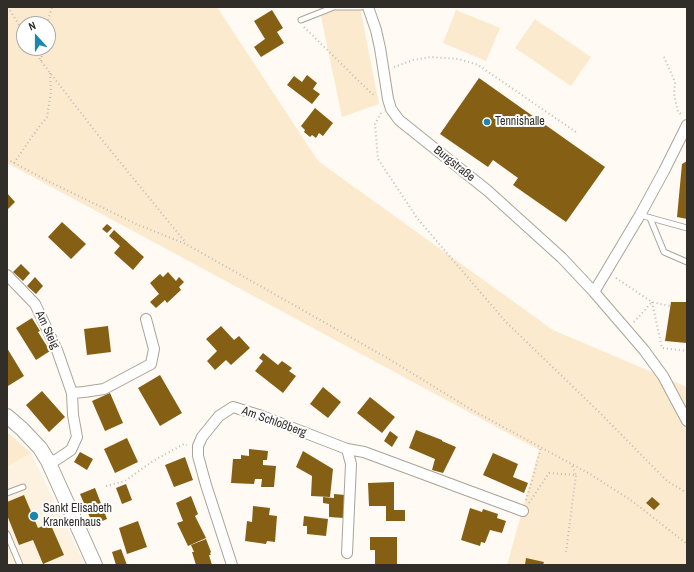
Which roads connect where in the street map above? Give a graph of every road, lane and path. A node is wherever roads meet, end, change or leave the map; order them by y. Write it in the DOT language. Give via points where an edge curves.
graph roads {
  1 [pos="8,7"];
  2 [pos="335,7"];
  3 [pos="361,7"];
  4 [pos="368,7"];
  5 [pos="16,20"];
  6 [pos="300,21"];
  7 [pos="38,56"];
  8 [pos="42,56"];
  9 [pos="664,57"];
  10 [pos="41,61"];
  11 [pos="383,71"];
  12 [pos="50,73"];
  13 [pos="388,98"];
  14 [pos="687,118"];
  15 [pos="375,124"];
  16 [pos="687,126"];
  17 [pos="576,132"];
  18 [pos="7,159"];
  19 [pos="14,163"];
  20 [pos="645,217"];
  21 [pos="687,228"];
  22 [pos="186,244"];
  23 [pos="687,262"];
  24 [pos="606,272"];
  25 [pos="7,275"];
  26 [pos="594,292"];
  27 [pos="652,302"];
  28 [pos="670,306"];
  29 [pos="146,318"];
  30 [pos="627,330"];
  31 [pos="687,351"];
  32 [pos="72,393"];
  33 [pos="7,416"];
  34 [pos="687,421"];
  35 [pos="184,444"];
  36 [pos="541,447"];
  37 [pos="347,449"];
  38 [pos="48,461"];
  39 [pos="572,464"];
  40 [pos="576,475"];
  41 [pos="106,486"];
  42 [pos="23,487"];
  43 [pos="7,493"];
  44 [pos="687,493"];
  45 [pos="525,507"];
  46 [pos="7,534"];
  47 [pos="687,544"];
  48 [pos="566,552"];
  49 [pos="347,553"];
  50 [pos="20,565"];
  51 [pos="95,565"];
  52 [pos="232,565"];
  1 -- 5 [label="path"];
  2 -- 3 [label="lane"];
  2 -- 6 [label="lane"];
  4 -- 11 [label="street, Burgstraße" via="376,30"];
  6 -- 13 [label="path" via="372,94"];
  7 -- 10 [label="path"];
  8 -- 10 [label="path"];
  9 -- 14 [label="path" via="674,82 678,112"];
  10 -- 12 [label="path"];
  11 -- 13 [label="street, Burgstraße"];
  11 -- 17 [label="path" via="413,60 431,57 459,59 478,65"];
  12 -- 19 [label="path" via="51,91 47,116"];
  12 -- 22 [label="path"];
  13 -- 26 [label="street, Burgstraße" via="391,109 399,120 494,197 562,258"];
  15 -- 44 [label="path" via="378,159 417,218 504,321 667,481"];
  16 -- 20 [label="street" via="664,171"];
  18 -- 19 [label="path"];
  19 -- 22 [label="path" via="136,224"];
  20 -- 21 [label="lane"];
  20 -- 23 [label="lane" via="664,252"];
  20 -- 24 [label="street"];
  22 -- 36 [label="path" via="472,410"];
  24 -- 26 [label="street"];
  24 -- 27 [label="path"];
  25 -- 32 [label="street, Am Steig" via="35,304 57,350"];
  26 -- 30 [label="street, Burgstraße"];
  27 -- 28 [label="path"];
  27 -- 30 [label="path"];
  27 -- 31 [label="path" via="662,348"];
  29 -- 32 [label="street" via="154,349 151,364 104,389"];
  30 -- 34 [label="street, Burgstraße" via="663,376"];
  32 -- 38 [label="street, Am Steig" via="77,437 71,450 56,460"];
  33 -- 38 [label="street" via="40,448"];
  35 -- 41 [label="path" via="153,461 125,481"];
  36 -- 39 [label="path"];
  36 -- 45 [label="path"];
  37 -- 45 [label="street, Am Schloßberg" via="370,454"];
  37 -- 49 [label="street" via="351,464"];
  37 -- 52 [label="street, Am Schloßberg" via="234,407 218,416 202,437 198,446 198,456"];
  38 -- 51 [label="street"];
  39 -- 40 [label="path"];
  39 -- 47 [label="path" via="632,501"];
  40 -- 45 [label="path" via="549,473"];
  40 -- 48 [label="path"];
  42 -- 43 [label="lane"];
  46 -- 50 [label="lane"];
}
